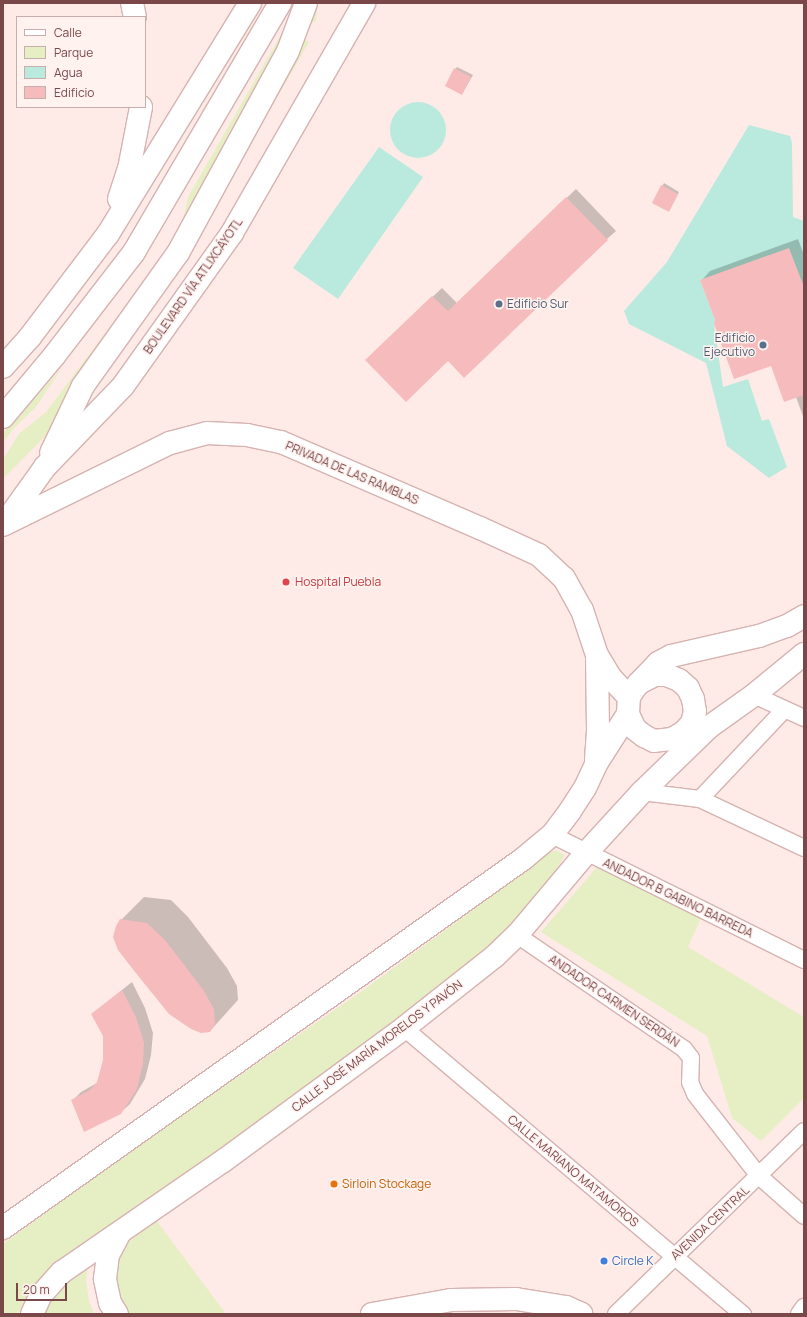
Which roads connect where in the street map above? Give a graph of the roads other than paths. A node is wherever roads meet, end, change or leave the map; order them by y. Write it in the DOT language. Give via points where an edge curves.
graph roads {
  1 [pos="132,3"];
  2 [pos="250,3"];
  3 [pos="280,3"];
  4 [pos="306,3"];
  5 [pos="364,3"];
  6 [pos="135,16"];
  7 [pos="141,108"];
  8 [pos="108,234"];
  9 [pos="3,367"];
  10 [pos="3,417"];
  11 [pos="45,466"];
  12 [pos="3,525"];
  13 [pos="804,616"];
  14 [pos="804,654"];
  15 [pos="597,655"];
  16 [pos="754,695"];
  17 [pos="632,698"];
  18 [pos="784,710"];
  19 [pos="804,718"];
  20 [pos="710,727"];
  21 [pos="682,734"];
  22 [pos="675,759"];
  23 [pos="596,764"];
  24 [pos="642,792"];
  25 [pos="700,799"];
  26 [pos="552,835"];
  27 [pos="804,848"];
  28 [pos="586,852"];
  29 [pos="517,935"];
  30 [pos="804,960"];
  31 [pos="404,1028"];
  32 [pos="804,1131"];
  33 [pos="760,1176"];
  34 [pos="804,1216"];
  35 [pos="3,1228"];
  36 [pos="119,1234"];
  37 [pos="674,1257"];
  38 [pos="804,1307"];
  39 [pos="32,1314"];
  40 [pos="117,1314"];
  41 [pos="372,1314"];
  42 [pos="582,1314"];
  43 [pos="616,1314"];
  44 [pos="743,1314"];
  45 [pos="799,1314"];
  1 -- 6 [label="street"];
  2 -- 8 [label="street"];
  3 -- 10 [label="street" via="134,252 54,356"];
  4 -- 11 [label="street" via="288,51 178,253 83,386"];
  5 -- 11 [label="street, BOULEVARD VÍA ATLIXCÁYOTL" via="232,233 123,386"];
  7 -- 8 [label="street" via="129,168"];
  8 -- 9 [label="street" via="30,337"];
  11 -- 12 [label="street, BOULEVARD VÍA ATLIXCÁYOTL"];
  12 -- 15 [label="street, PRIVADA DE LAS RAMBLAS" via="170,443 208,433 247,435 281,442 539,556 568,584 582,610"];
  13 -- 17 [label="street" via="787,626 759,636 671,656 658,663"];
  14 -- 16 [label="street"];
  15 -- 17 [label="street, PRIVADA DE LAS RAMBLAS" via="611,678"];
  15 -- 23 [label="street"];
  16 -- 18 [label="street"];
  16 -- 20 [label="street"];
  17 -- 21 [label="street" via="635,729 644,736 654,741 664,741"];
  17 -- 21 [label="street" via="655,675 667,675 679,680 688,688 695,711 692,723"];
  17 -- 23 [label="street"];
  18 -- 19 [label="street"];
  18 -- 25 [label="street"];
  20 -- 21 [label="street"];
  20 -- 22 [label="street, CALLE JOSÉ MARÍA MORELOS Y PAVÓN"];
  21 -- 22 [label="street"];
  22 -- 24 [label="street, CALLE JOSÉ MARÍA MORELOS Y PAVÓN"];
  23 -- 26 [label="street" via="585,788"];
  24 -- 25 [label="street"];
  24 -- 28 [label="street, CALLE JOSÉ MARÍA MORELOS Y PAVÓN"];
  25 -- 27 [label="street"];
  26 -- 28 [label="street, ANDADOR B GABINO BARREDA"];
  26 -- 35 [label="street" via="523,859"];
  28 -- 29 [label="street, CALLE JOSÉ MARÍA MORELOS Y PAVÓN"];
  28 -- 30 [label="street, ANDADOR B GABINO BARREDA"];
  29 -- 31 [label="street, CALLE JOSÉ MARÍA MORELOS Y PAVÓN" via="494,957"];
  29 -- 33 [label="street, ANDADOR CARMEN SERDÁN" via="684,1049 690,1058 690,1082 695,1094"];
  31 -- 36 [label="street, CALLE JOSÉ MARÍA MORELOS Y PAVÓN"];
  31 -- 37 [label="street, CALLE MARIANO MATAMOROS"];
  32 -- 33 [label="street, AVENIDA CENTRAL"];
  33 -- 34 [label="street, ANDADOR CARMEN SERDÁN"];
  33 -- 37 [label="street, AVENIDA CENTRAL"];
  36 -- 39 [label="street, CALLE JOSÉ MARÍA MORELOS Y PAVÓN" via="62,1272 41,1295"];
  36 -- 40 [label="street" via="108,1255 105,1279 110,1303"];
  37 -- 43 [label="street, AVENIDA CENTRAL"];
  37 -- 44 [label="street, CALLE MARIANO MATAMOROS"];
  38 -- 45 [label="street"];
  41 -- 42 [label="street" via="451,1300 516,1298 566,1307"];
}
